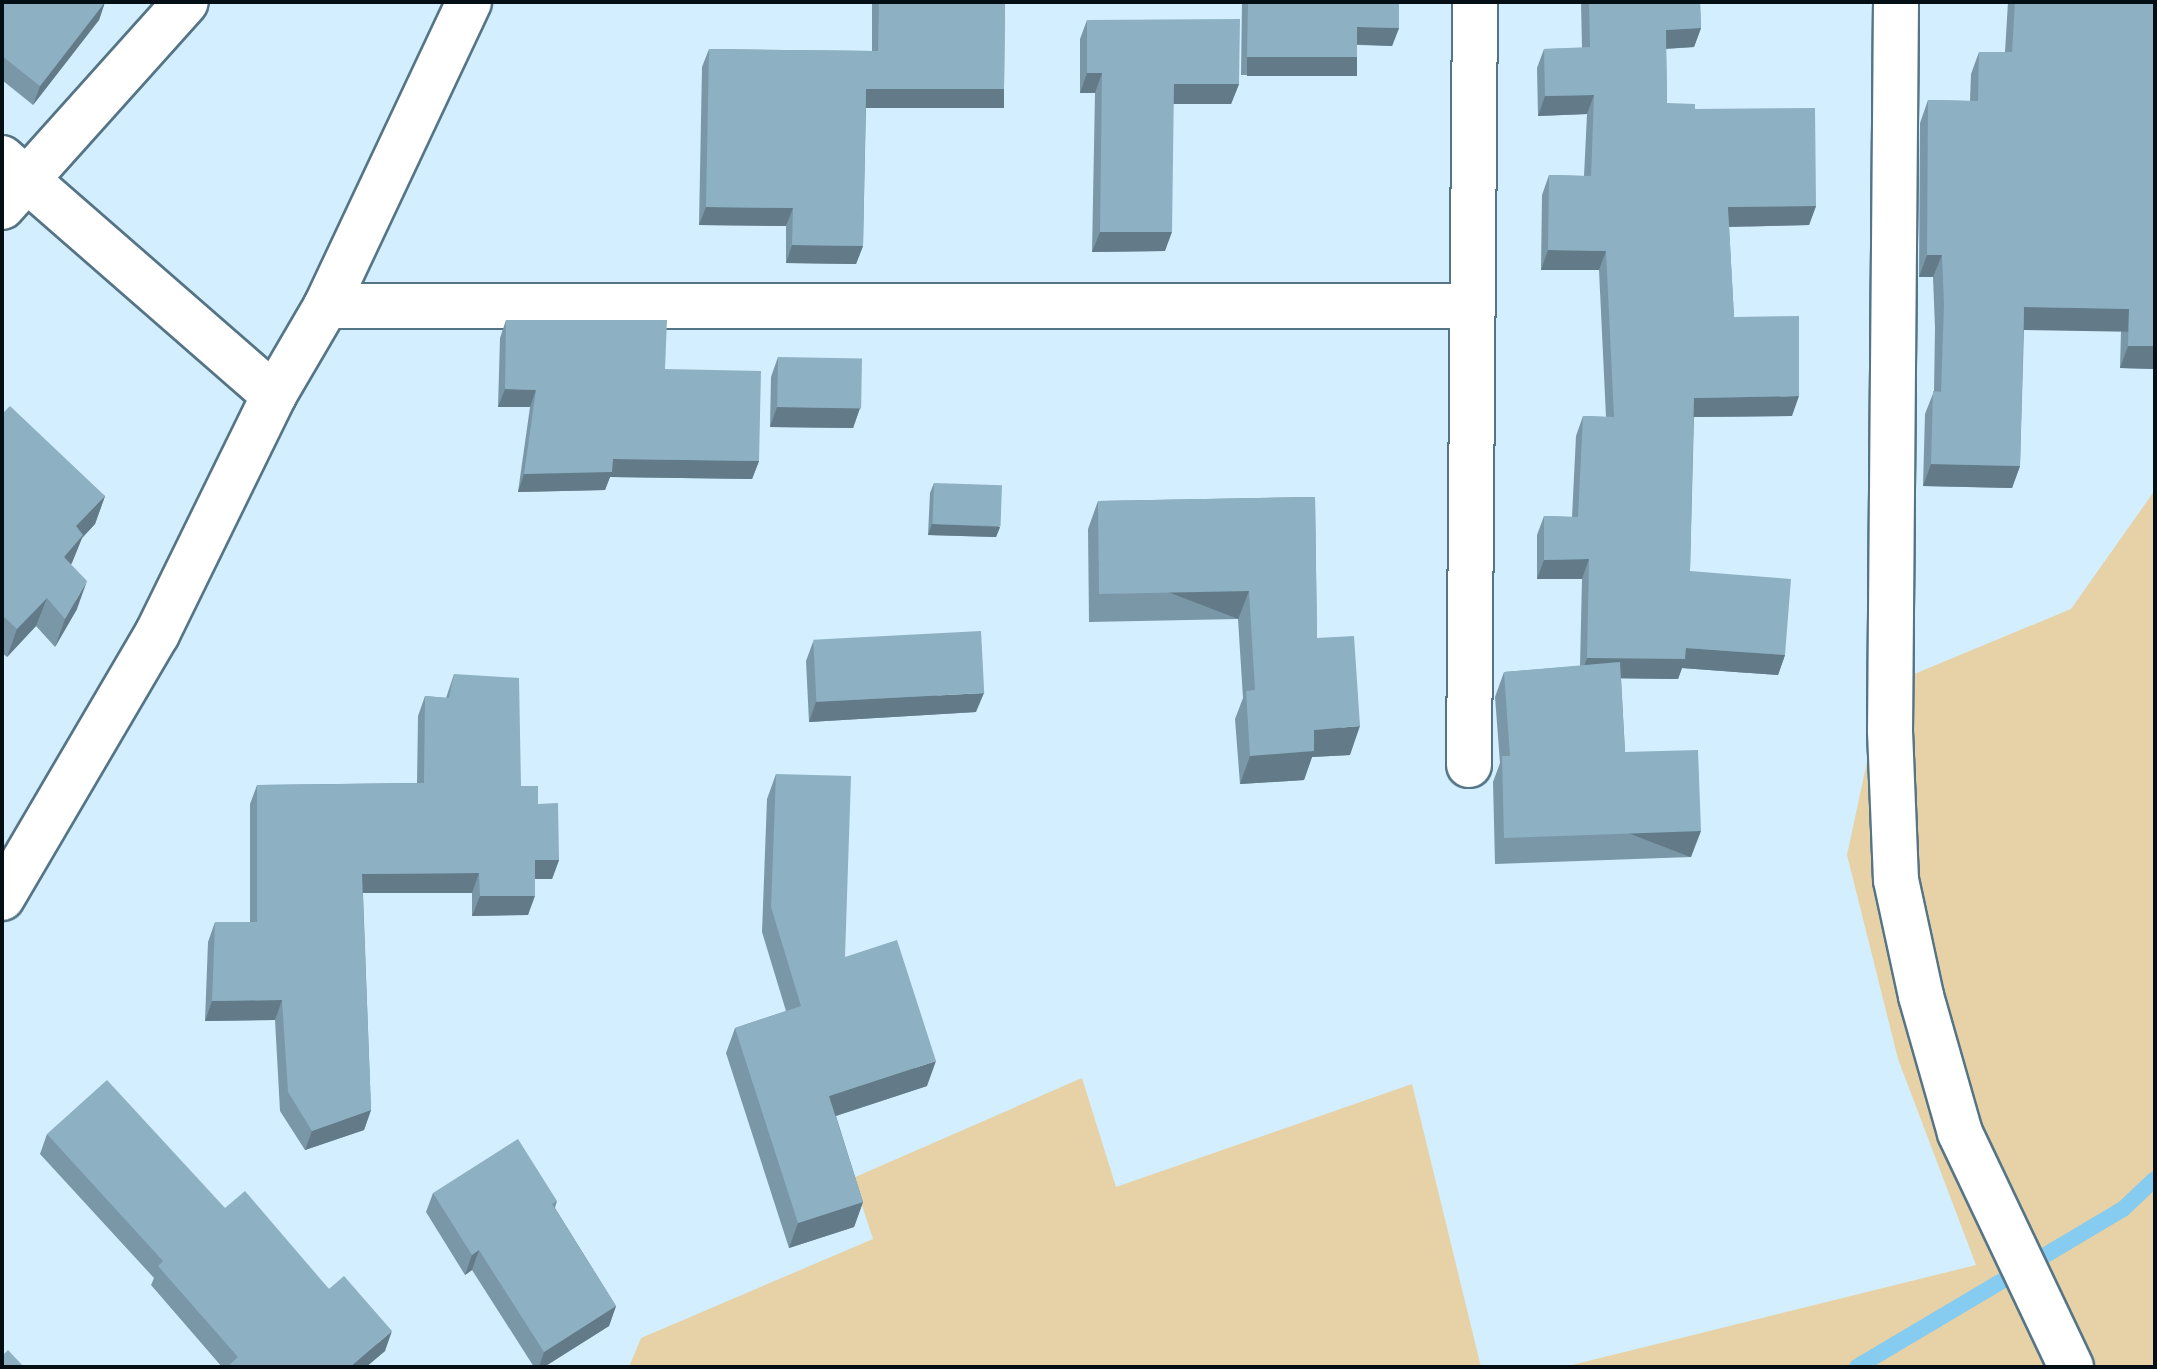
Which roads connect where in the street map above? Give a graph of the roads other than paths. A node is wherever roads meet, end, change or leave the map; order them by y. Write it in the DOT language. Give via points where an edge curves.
graph roads {
  1 [pos="186,2"];
  2 [pos="469,2"];
  3 [pos="1475,2"];
  4 [pos="1896,2"];
  5 [pos="11,182"];
  6 [pos="326,306"];
  7 [pos="1472,306"];
  8 [pos="274,395"];
  9 [pos="1469,765"];
  10 [pos="2,898"];
  11 [pos="2071,1367"];
  1 -- 5 [label="street"];
  2 -- 6 [label="street"];
  3 -- 7 [label="street"];
  4 -- 11 [label="street" via="1890,731 1896,880 1921,996 1960,1133"];
  5 -- 8 [label="street"];
  6 -- 7 [label="street"];
  6 -- 8 [label="street"];
  7 -- 9 [label="street"];
  8 -- 10 [label="street" via="157,634"];
}
